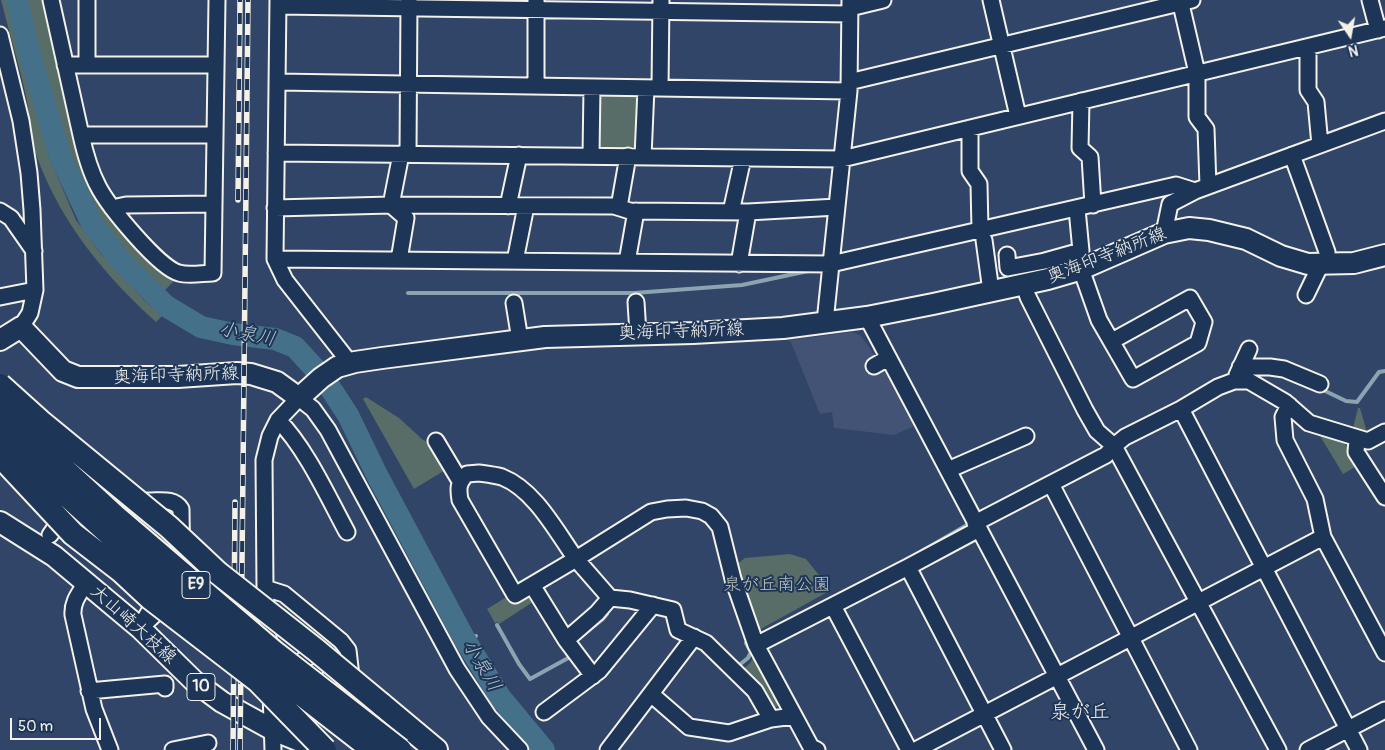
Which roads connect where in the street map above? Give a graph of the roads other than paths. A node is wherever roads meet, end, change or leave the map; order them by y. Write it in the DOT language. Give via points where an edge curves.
graph roads {
  1 [pos="52,0"];
  2 [pos="87,0"];
  3 [pos="218,0"];
  4 [pos="883,0"];
  5 [pos="991,0"];
  6 [pos="1370,0"];
  7 [pos="1184,1"];
  8 [pos="278,3"];
  9 [pos="390,4"];
  10 [pos="409,4"];
  11 [pos="536,5"];
  12 [pos="661,6"];
  13 [pos="850,7"];
  14 [pos="1381,29"];
  15 [pos="0,35"];
  16 [pos="1002,46"];
  17 [pos="1308,47"];
  18 [pos="65,65"];
  19 [pos="87,65"];
  20 [pos="216,65"];
  21 [pos="1197,73"];
  22 [pos="277,82"];
  23 [pos="409,84"];
  24 [pos="536,86"];
  25 [pos="592,87"];
  26 [pos="849,87"];
  27 [pos="653,88"];
  28 [pos="1081,101"];
  29 [pos="1018,116"];
  30 [pos="1385,121"];
  31 [pos="970,128"];
  32 [pos="80,135"];
  33 [pos="215,135"];
  34 [pos="1320,145"];
  35 [pos="276,153"];
  36 [pos="405,154"];
  37 [pos="519,155"];
  38 [pos="1292,155"];
  39 [pos="591,156"];
  40 [pos="628,156"];
  41 [pos="644,157"];
  42 [pos="743,158"];
  43 [pos="842,159"];
  44 [pos="1202,188"];
  45 [pos="214,204"];
  46 [pos="392,205"];
  47 [pos="1092,205"];
  48 [pos="508,206"];
  49 [pos="526,206"];
  50 [pos="619,207"];
  51 [pos="837,207"];
  52 [pos="112,208"];
  53 [pos="276,208"];
  54 [pos="1076,209"];
  55 [pos="0,211"];
  56 [pos="636,211"];
  57 [pos="730,212"];
  58 [pos="748,212"];
  59 [pos="1164,233"];
  60 [pos="982,235"];
  61 [pos="34,252"];
  62 [pos="1007,255"];
  63 [pos="1385,255"];
  64 [pos="275,259"];
  65 [pos="399,260"];
  66 [pos="515,261"];
  67 [pos="627,262"];
  68 [pos="739,264"];
  69 [pos="831,264"];
  70 [pos="1325,264"];
  71 [pos="1081,269"];
  72 [pos="1024,285"];
  73 [pos="35,290"];
  74 [pos="988,293"];
  75 [pos="1306,295"];
  76 [pos="0,297"];
  77 [pos="636,302"];
  78 [pos="514,303"];
  79 [pos="867,317"];
  80 [pos="825,322"];
  81 [pos="21,327"];
  82 [pos="638,334"];
  83 [pos="0,340"];
  84 [pos="520,340"];
  85 [pos="1112,341"];
  86 [pos="1249,349"];
  87 [pos="888,358"];
  88 [pos="343,365"];
  89 [pos="874,366"];
  90 [pos="1237,374"];
  91 [pos="1320,384"];
  92 [pos="0,385"];
  93 [pos="302,395"];
  94 [pos="1289,405"];
  95 [pos="1181,409"];
  96 [pos="0,410"];
  97 [pos="278,420"];
  98 [pos="1385,432"];
  99 [pos="0,435"];
  100 [pos="1026,436"];
  101 [pos="1356,439"];
  102 [pos="436,441"];
  103 [pos="1110,442"];
  104 [pos="0,456"];
  105 [pos="948,470"];
  106 [pos="460,481"];
  107 [pos="1051,484"];
  108 [pos="1385,497"];
  109 [pos="61,504"];
  110 [pos="123,510"];
  111 [pos="0,522"];
  112 [pos="977,526"];
  113 [pos="347,532"];
  114 [pos="1323,537"];
  115 [pos="576,559"];
  116 [pos="908,567"];
  117 [pos="1264,568"];
  118 [pos="86,583"];
  119 [pos="532,585"];
  120 [pos="265,588"];
  121 [pos="610,598"];
  122 [pos="1198,602"];
  123 [pos="652,605"];
  124 [pos="824,605"];
  125 [pos="140,628"];
  126 [pos="694,637"];
  127 [pos="1131,638"];
  128 [pos="566,640"];
  129 [pos="756,645"];
  130 [pos="1385,653"];
  131 [pos="592,676"];
  132 [pos="1057,676"];
  133 [pos="165,688"];
  134 [pos="302,689"];
  135 [pos="89,691"];
  136 [pos="650,694"];
  137 [pos="1385,710"];
  138 [pos="544,712"];
  139 [pos="375,713"];
  140 [pos="985,714"];
  141 [pos="794,716"];
  142 [pos="771,719"];
  143 [pos="1348,729"];
  144 [pos="273,740"];
  145 [pos="208,743"];
  146 [pos="110,750"];
  147 [pos="173,750"];
  148 [pos="324,750"];
  149 [pos="373,750"];
  150 [pos="400,750"];
  151 [pos="408,750"];
  152 [pos="436,750"];
  153 [pos="520,750"];
  154 [pos="608,750"];
  155 [pos="817,750"];
  156 [pos="909,750"];
  157 [pos="916,750"];
  158 [pos="1003,750"];
  159 [pos="1096,750"];
  160 [pos="1189,750"];
  161 [pos="1278,750"];
  162 [pos="1308,750"];
  163 [pos="1359,750"];
  1 -- 18 [label="street"];
  2 -- 19 [label="street"];
  3 -- 20 [label="street"];
  4 -- 13 [label="street"];
  5 -- 16 [label="street"];
  6 -- 14 [label="street"];
  7 -- 16 [label="street"];
  7 -- 21 [label="street"];
  8 -- 9 [label="street" via="352,14"];
  8 -- 22 [label="street"];
  9 -- 10 [label="street"];
  10 -- 11 [label="street"];
  10 -- 23 [label="street"];
  11 -- 12 [label="street"];
  11 -- 24 [label="street"];
  12 -- 13 [label="street"];
  12 -- 27 [label="street"];
  13 -- 26 [label="street"];
  14 -- 17 [label="street"];
  15 -- 61 [label="street" via="29,172"];
  16 -- 26 [label="street"];
  16 -- 29 [label="street"];
  17 -- 21 [label="street"];
  17 -- 34 [label="street" via="1308,90 1316,102"];
  18 -- 19 [label="street"];
  18 -- 32 [label="street"];
  19 -- 20 [label="street"];
  20 -- 33 [label="street"];
  21 -- 28 [label="street"];
  21 -- 44 [label="street" via="1197,117 1206,129"];
  22 -- 23 [label="street"];
  22 -- 35 [label="street"];
  23 -- 24 [label="street"];
  23 -- 36 [label="street"];
  24 -- 25 [label="street"];
  25 -- 27 [label="street"];
  25 -- 39 [label="street"];
  26 -- 27 [label="street"];
  26 -- 43 [label="street"];
  27 -- 41 [label="street"];
  28 -- 29 [label="street"];
  28 -- 47 [label="street" via="1080,148 1090,157"];
  29 -- 31 [label="street"];
  30 -- 34 [label="street"];
  31 -- 43 [label="street"];
  31 -- 60 [label="street" via="970,171 979,184"];
  32 -- 33 [label="street"];
  32 -- 52 [label="street" via="98,186"];
  33 -- 45 [label="street"];
  34 -- 38 [label="street"];
  35 -- 36 [label="street"];
  35 -- 53 [label="street"];
  36 -- 37 [label="street"];
  36 -- 46 [label="street"];
  37 -- 39 [label="street"];
  37 -- 48 [label="street"];
  38 -- 44 [label="street"];
  38 -- 70 [label="street" via="1327,252"];
  39 -- 40 [label="street"];
  40 -- 41 [label="street"];
  40 -- 50 [label="street"];
  41 -- 42 [label="street"];
  42 -- 43 [label="street"];
  42 -- 57 [label="street"];
  43 -- 51 [label="street"];
  44 -- 47 [label="street" via="1176,185"];
  44 -- 59 [label="street" via="1170,204"];
  45 -- 52 [label="street" via="126,204"];
  45 -- 52 [label="street" via="214,273 180,274 174,271 150,251"];
  46 -- 48 [label="street"];
  46 -- 53 [label="street"];
  46 -- 65 [label="street" via="406,218"];
  47 -- 54 [label="street"];
  48 -- 49 [label="street"];
  49 -- 50 [label="street"];
  49 -- 66 [label="street"];
  50 -- 56 [label="street"];
  51 -- 58 [label="street"];
  51 -- 69 [label="street"];
  53 -- 64 [label="street"];
  54 -- 60 [label="street"];
  54 -- 62 [label="street" via="1081,251 1008,268"];
  55 -- 61 [label="street" via="11,218"];
  56 -- 57 [label="street"];
  56 -- 67 [label="street"];
  57 -- 58 [label="street"];
  58 -- 68 [label="street"];
  59 -- 70 [label="main road, 奥海印寺納所線" via="1189,228 1209,230 1246,239 1308,264"];
  59 -- 71 [label="main road, 奥海印寺納所線"];
  60 -- 69 [label="street"];
  60 -- 74 [label="street" via="990,284"];
  61 -- 73 [label="street"];
  63 -- 70 [label="main road, 奥海印寺納所線" via="1354,263"];
  64 -- 65 [label="street"];
  64 -- 88 [label="street" via="285,280"];
  65 -- 66 [label="street"];
  66 -- 67 [label="street"];
  67 -- 68 [label="street"];
  68 -- 69 [label="street"];
  69 -- 80 [label="street"];
  70 -- 75 [label="street"];
  71 -- 72 [label="main road, 奥海印寺納所線"];
  71 -- 85 [label="street" via="1100,320"];
  72 -- 74 [label="main road, 奥海印寺納所線"];
  72 -- 103 [label="street" via="1085,410 1097,431"];
  73 -- 76 [label="street"];
  73 -- 81 [label="street" via="30,313"];
  74 -- 79 [label="main road, 奥海印寺納所線"];
  77 -- 82 [label="street"];
  78 -- 84 [label="street"];
  79 -- 80 [label="main road, 奥海印寺納所線"];
  79 -- 87 [label="street"];
  80 -- 82 [label="main road, 奥海印寺納所線" via="783,328"];
  81 -- 83 [label="main road"];
  81 -- 93 [label="main road, 奥海印寺納所線" via="63,371 78,377 251,374 277,382"];
  82 -- 84 [label="main road, 奥海印寺納所線"];
  84 -- 88 [label="main road, 奥海印寺納所線"];
  85 -- 85 [label="street" via="1133,379 1198,344 1204,322 1190,298"];
  86 -- 90 [label="street"];
  87 -- 89 [label="street"];
  87 -- 105 [label="street" via="904,401"];
  88 -- 93 [label="main road, 奥海印寺納所線"];
  90 -- 91 [label="street" via="1270,367 1284,369"];
  90 -- 94 [label="street"];
  90 -- 95 [label="street"];
  92 -- 139 [label="highway, bridge" via="169,527 255,587 305,633 345,692"];
  93 -- 97 [label="street"];
  93 -- 153 [label="street" via="328,430 458,669 489,717"];
  94 -- 101 [label="street" via="1309,423"];
  94 -- 114 [label="street" via="1283,417 1284,440 1315,499"];
  95 -- 103 [label="street"];
  95 -- 117 [label="street"];
  96 -- 150 [label="highway, E9, bridge" via="115,516 253,634"];
  97 -- 113 [label="street" via="290,432"];
  97 -- 120 [label="street" via="264,460"];
  98 -- 101 [label="street" via="1368,442"];
  99 -- 149 [label="highway, E9, bridge" via="149,570 257,660"];
  100 -- 105 [label="street"];
  101 -- 108 [label="street" via="1356,452"];
  102 -- 106 [label="street"];
  103 -- 107 [label="street" via="1106,455"];
  103 -- 122 [label="street"];
  104 -- 148 [label="highway, bridge" via="73,534 258,681"];
  105 -- 112 [label="street"];
  106 -- 115 [label="street" via="467,474 502,477 527,493"];
  106 -- 119 [label="street" via="460,500 515,595"];
  107 -- 112 [label="street"];
  107 -- 127 [label="street"];
  109 -- 110 [label="street" via="85,524 108,497"];
  110 -- 125 [label="street" via="117,531 126,560 160,576 165,582 166,590"];
  110 -- 125 [label="street" via="129,504 172,501 182,513 182,580"];
  111 -- 118 [label="main road, 大山崎大枝線 / 10" via="54,556"];
  112 -- 116 [label="street"];
  112 -- 132 [label="street"];
  114 -- 117 [label="street" via="1288,559"];
  114 -- 130 [label="street"];
  115 -- 119 [label="street"];
  115 -- 121 [label="street"];
  115 -- 129 [label="street" via="651,512 686,508 702,511 712,516 720,527 733,579"];
  116 -- 124 [label="street"];
  116 -- 140 [label="street"];
  117 -- 122 [label="street"];
  117 -- 143 [label="street"];
  118 -- 125 [label="main road, 大山崎大枝線 / 10"];
  118 -- 135 [label="street" via="75,598 72,610"];
  119 -- 128 [label="street"];
  120 -- 134 [label="street" via="284,594 348,650 350,707 343,716 328,721 309,714"];
  120 -- 144 [label="street"];
  121 -- 123 [label="street"];
  121 -- 128 [label="street"];
  122 -- 127 [label="street"];
  122 -- 161 [label="street"];
  123 -- 126 [label="street" via="673,610 678,630"];
  123 -- 131 [label="street"];
  124 -- 129 [label="street"];
  124 -- 156 [label="street"];
  125 -- 144 [label="main road, 大山崎大枝線 / 10" via="194,682"];
  126 -- 136 [label="street"];
  126 -- 142 [label="street" via="706,643 755,690"];
  127 -- 132 [label="street"];
  127 -- 160 [label="street"];
  128 -- 131 [label="street"];
  129 -- 141 [label="street"];
  131 -- 138 [label="street"];
  132 -- 140 [label="street"];
  132 -- 159 [label="street"];
  133 -- 135 [label="street" via="165,684"];
  135 -- 146 [label="street"];
  136 -- 142 [label="street" via="689,727 729,733"];
  136 -- 154 [label="street"];
  137 -- 143 [label="street"];
  139 -- 151 [label="highway"];
  139 -- 152 [label="highway"];
  140 -- 157 [label="street"];
  140 -- 158 [label="street"];
  141 -- 142 [label="street"];
  141 -- 155 [label="street" via="811,747"];
  143 -- 162 [label="street"];
  143 -- 163 [label="street"];
  144 -- 148 [label="main road, 大山崎大枝線 / 10"];
  145 -- 147 [label="street"];
}
